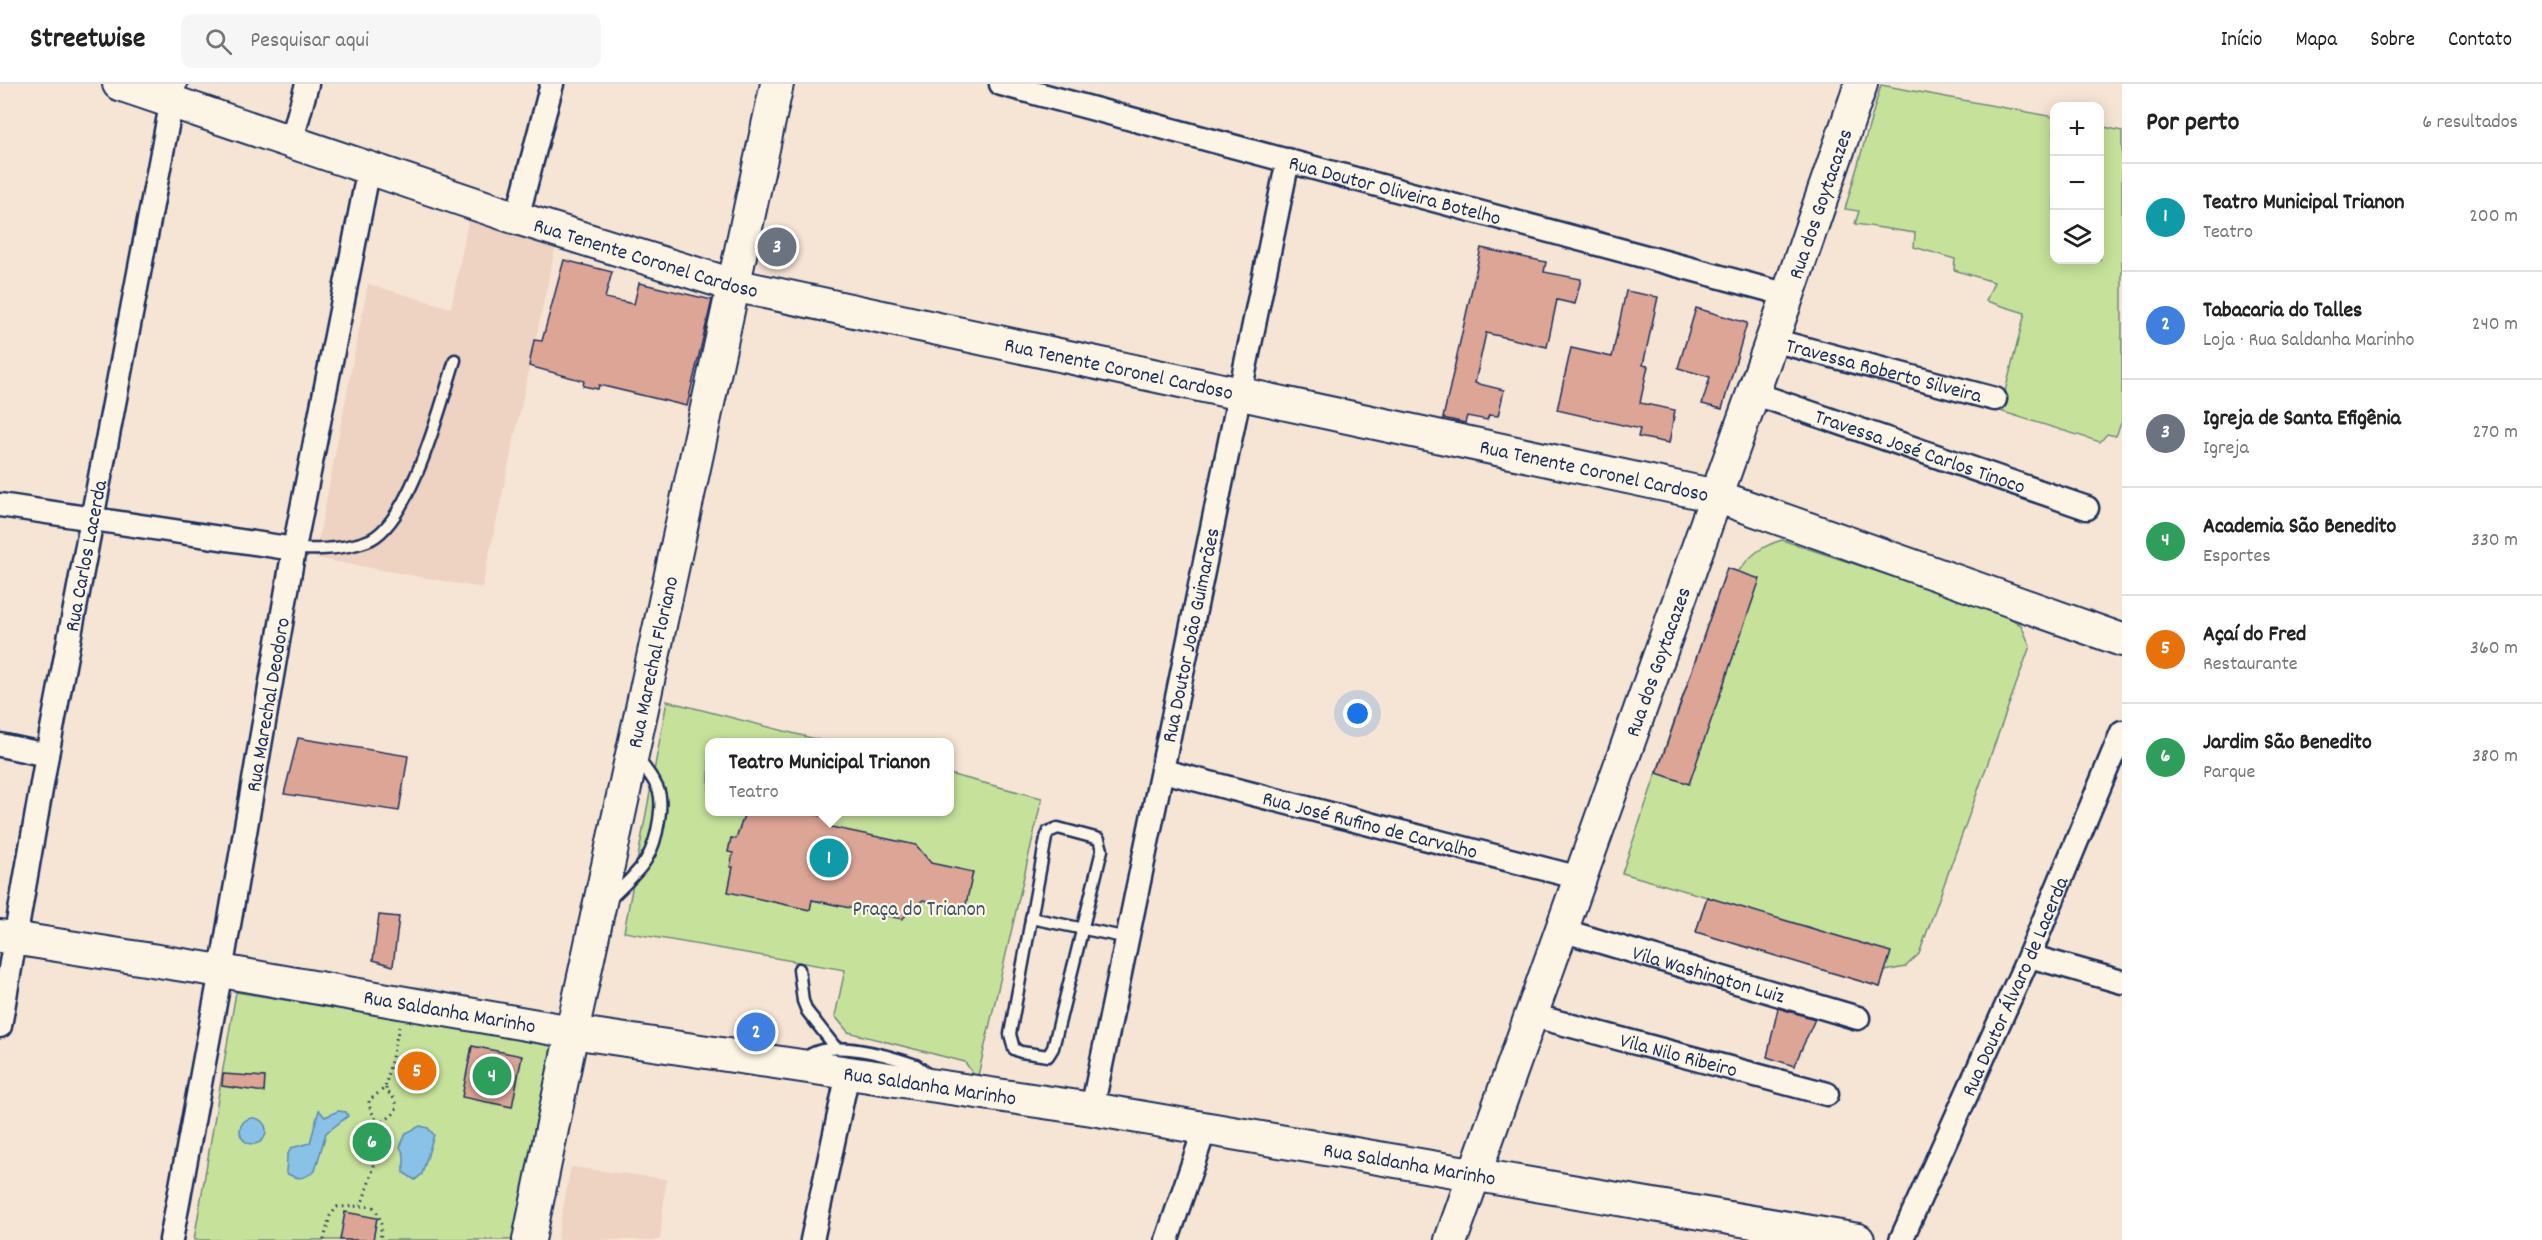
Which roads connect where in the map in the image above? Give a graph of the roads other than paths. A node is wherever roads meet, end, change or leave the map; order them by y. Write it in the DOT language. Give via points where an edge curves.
graph roads {
  1 [pos="119,84"];
  2 [pos="307,84"];
  3 [pos="552,84"];
  4 [pos="777,84"];
  5 [pos="1001,84"];
  6 [pos="1861,84"];
  7 [pos="173,93"];
  8 [pos="291,143"];
  9 [pos="1288,160"];
  10 [pos="369,168"];
  11 [pos="517,218"];
  12 [pos="734,285"];
  13 [pos="1788,295"];
  14 [pos="1772,340"];
  15 [pos="456,360"];
  16 [pos="1240,393"];
  17 [pos="1753,393"];
  18 [pos="1995,399"];
  19 [pos="1716,496"];
  20 [pos="0,505"];
  21 [pos="2087,508"];
  22 [pos="93,518"];
  23 [pos="294,549"];
  24 [pos="2122,640"];
  25 [pos="2122,732"];
  26 [pos="0,745"];
  27 [pos="633,751"];
  28 [pos="47,755"];
  29 [pos="1162,771"];
  30 [pos="1580,878"];
  31 [pos="598,911"];
  32 [pos="1031,918"];
  33 [pos="1081,929"];
  34 [pos="1561,930"];
  35 [pos="8,937"];
  36 [pos="1128,938"];
  37 [pos="2029,956"];
  38 [pos="799,969"];
  39 [pos="221,971"];
  40 [pos="2122,982"];
  41 [pos="1531,1015"];
  42 [pos="1858,1018"];
  43 [pos="0,1026"];
  44 [pos="572,1032"];
  45 [pos="842,1061"];
  46 [pos="1827,1094"];
  47 [pos="1092,1109"];
  48 [pos="1205,1128"];
  49 [pos="1474,1174"];
  50 [pos="171,1240"];
  51 [pos="529,1240"];
  52 [pos="812,1240"];
  53 [pos="1167,1240"];
  54 [pos="1451,1240"];
  55 [pos="1858,1240"];
  56 [pos="1901,1240"];
  1 -- 7 [label="main road, Rua Tenente Coronel Cardoso"];
  2 -- 8 [label="street"];
  3 -- 11 [label="street"];
  4 -- 12 [label="main road, Rua Marechal Floriano"];
  5 -- 9 [label="street, Rua Doutor Oliveira Botelho"];
  6 -- 13 [label="main road, Rua dos Goytacazes"];
  7 -- 8 [label="main road, Rua Tenente Coronel Cardoso"];
  7 -- 22 [label="street, Rua Carlos Lacerda"];
  8 -- 10 [label="main road, Rua Tenente Coronel Cardoso"];
  9 -- 13 [label="street, Rua Doutor Oliveira Botelho"];
  9 -- 16 [label="street, Rua Doutor João Guimarães"];
  10 -- 11 [label="main road, Rua Tenente Coronel Cardoso"];
  10 -- 23 [label="street, Rua Marechal Deodoro"];
  11 -- 12 [label="main road, Rua Tenente Coronel Cardoso"];
  12 -- 16 [label="main road, Rua Tenente Coronel Cardoso"];
  12 -- 27 [label="main road, Rua Marechal Floriano"];
  13 -- 14 [label="main road, Rua dos Goytacazes"];
  14 -- 17 [label="main road, Rua dos Goytacazes"];
  14 -- 18 [label="street, Travessa Roberto Silveira"];
  15 -- 23 [label="lane" via="416,480 384,530 368,541 315,550"];
  16 -- 19 [label="main road, Rua Tenente Coronel Cardoso"];
  16 -- 29 [label="street, Rua Doutor João Guimarães"];
  17 -- 19 [label="main road, Rua dos Goytacazes"];
  17 -- 21 [label="street, Travessa José Carlos Tinoco"];
  19 -- 24 [label="main road, Rua Tenente Coronel Cardoso"];
  19 -- 30 [label="main road, Rua dos Goytacazes"];
  20 -- 22 [label="street"];
  22 -- 23 [label="street"];
  22 -- 28 [label="street, Rua Carlos Lacerda"];
  23 -- 39 [label="street, Rua Marechal Deodoro"];
  25 -- 37 [label="street, Rua Doutor Álvaro de Lacerda"];
  26 -- 28 [label="street"];
  27 -- 31 [label="main road, Rua Marechal Floriano"];
  27 -- 31 [label="lane" via="659,793 655,843 639,870"];
  28 -- 35 [label="street, Rua Carlos Lacerda"];
  29 -- 30 [label="street, Rua José Rufino de Carvalho"];
  29 -- 36 [label="street, Rua Doutor João Guimarães"];
  30 -- 34 [label="main road, Rua dos Goytacazes"];
  31 -- 44 [label="main road, Rua Marechal Floriano"];
  32 -- 33 [label="lane"];
  32 -- 33 [label="lane" via="1048,832 1058,828 1094,836 1102,843"];
  32 -- 33 [label="lane" via="1010,1034 1014,1049 1021,1052 1042,1056 1051,1053"];
  33 -- 36 [label="lane"];
  34 -- 41 [label="main road, Rua dos Goytacazes"];
  34 -- 42 [label="street, Vila Washington Luiz"];
  35 -- 39 [label="main road, Rua Saldanha Marinho"];
  35 -- 43 [label="street, Rua Carlos Lacerda"];
  36 -- 47 [label="street, Rua Doutor João Guimarães"];
  37 -- 40 [label="street"];
  37 -- 56 [label="street, Rua Doutor Álvaro de Lacerda"];
  38 -- 45 [label="lane" via="807,1011"];
  39 -- 44 [label="main road, Rua Saldanha Marinho"];
  39 -- 50 [label="street, Rua Marechal Deodoro"];
  41 -- 46 [label="street, Vila Nilo Ribeiro"];
  41 -- 49 [label="main road, Rua dos Goytacazes"];
  44 -- 45 [label="main road, Rua Saldanha Marinho" via="800,1066"];
  44 -- 51 [label="main road, Rua Marechal Floriano"];
  45 -- 47 [label="main road, Rua Saldanha Marinho" via="932,1085"];
  45 -- 52 [label="street"];
  47 -- 48 [label="main road, Rua Saldanha Marinho"];
  48 -- 49 [label="main road, Rua Saldanha Marinho"];
  48 -- 53 [label="street"];
  49 -- 54 [label="main road, Rua dos Goytacazes"];
  49 -- 55 [label="main road, Rua Saldanha Marinho"];
}
